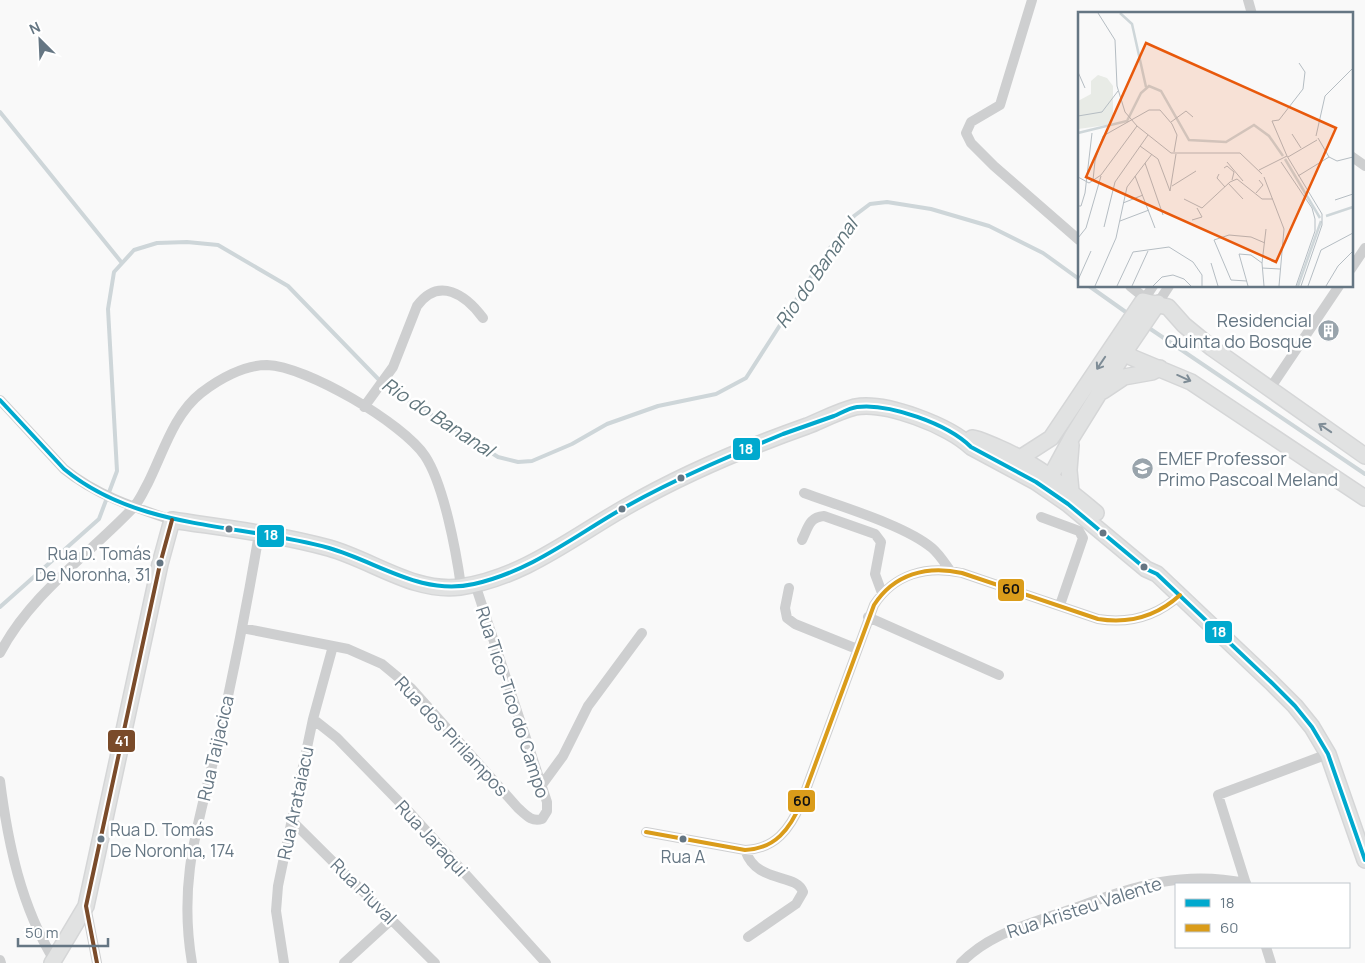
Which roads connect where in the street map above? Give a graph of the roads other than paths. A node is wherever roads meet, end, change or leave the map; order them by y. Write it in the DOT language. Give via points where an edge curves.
graph roads {
  1 [pos="1032,0"];
  2 [pos="1352,157"];
  3 [pos="1365,166"];
  4 [pos="1078,239"];
  5 [pos="1365,248"];
  6 [pos="1352,268"];
  7 [pos="1132,288"];
  8 [pos="1152,288"];
  9 [pos="1166,288"];
  10 [pos="1338,288"];
  11 [pos="1148,303"];
  12 [pos="483,318"];
  13 [pos="1130,327"];
  14 [pos="1126,350"];
  15 [pos="1160,368"];
  16 [pos="1269,390"];
  17 [pos="1097,397"];
  18 [pos="0,400"];
  19 [pos="364,407"];
  20 [pos="1059,425"];
  21 [pos="1072,437"];
  22 [pos="962,438"];
  23 [pos="1002,450"];
  24 [pos="1365,456"];
  25 [pos="1017,463"];
  26 [pos="1043,478"];
  27 [pos="1072,491"];
  28 [pos="804,493"];
  29 [pos="1365,498"];
  30 [pos="134,507"];
  31 [pos="1041,517"];
  32 [pos="172,520"];
  33 [pos="259,534"];
  34 [pos="802,540"];
  35 [pos="949,569"];
  36 [pos="1157,574"];
  37 [pos="468,585"];
  38 [pos="789,588"];
  39 [pos="882,593"];
  40 [pos="1180,594"];
  41 [pos="1060,605"];
  42 [pos="868,617"];
  43 [pos="242,628"];
  44 [pos="642,632"];
  45 [pos="333,646"];
  46 [pos="857,649"];
  47 [pos="0,653"];
  48 [pos="1000,675"];
  49 [pos="313,719"];
  50 [pos="1328,754"];
  51 [pos="0,781"];
  52 [pos="541,786"];
  53 [pos="542,819"];
  54 [pos="291,820"];
  55 [pos="646,832"];
  56 [pos="745,850"];
  57 [pos="1365,860"];
  58 [pos="1246,883"];
  59 [pos="86,906"];
  60 [pos="392,919"];
  61 [pos="748,938"];
  62 [pos="1266,948"];
  63 [pos="53,962"];
  64 [pos="97,963"];
  65 [pos="192,963"];
  66 [pos="284,963"];
  67 [pos="344,963"];
  68 [pos="435,963"];
  69 [pos="546,963"];
  70 [pos="961,963"];
  71 [pos="1271,963"];
  1 -- 4 [label="street" via="1000,105 971,122 966,133 971,143 994,166"];
  2 -- 3 [label="street"];
  5 -- 6 [label="street"];
  7 -- 11 [label="street"];
  8 -- 11 [label="street"];
  9 -- 11 [label="street"];
  10 -- 16 [label="street"];
  11 -- 13 [label="main road"];
  11 -- 16 [label="main road" via="1168,307 1184,325"];
  12 -- 19 [label="street" via="464,298 443,290 424,297 417,306 393,367"];
  13 -- 14 [label="main road" via="1122,341"];
  13 -- 20 [label="main road, one-way"];
  14 -- 15 [label="main road" via="1131,357"];
  14 -- 17 [label="main road"];
  15 -- 17 [label="main road" via="1124,377"];
  15 -- 29 [label="main road, one-way" via="1224,402"];
  24 -- 16 [label="main road, one-way"];
  17 -- 21 [label="main road"];
  18 -- 30 [label="street" via="64,469 117,502"];
  19 -- 30 [label="street, Rua Tico-Tico do Campo" via="313,377 282,368 266,365 235,373 200,394 188,407"];
  19 -- 37 [label="street, Rua Tico-Tico do Campo" via="408,438 425,456"];
  20 -- 23 [label="main road" via="1027,444"];
  20 -- 25 [label="main road" via="1051,438"];
  21 -- 26 [label="main road" via="1057,466"];
  21 -- 27 [label="main road" via="1069,470"];
  22 -- 23 [label="main road" via="974,438"];
  22 -- 25 [label="main road" via="971,446"];
  22 -- 37 [label="main road" via="906,414 856,407 679,479 563,547"];
  23 -- 25 [label="main road"];
  25 -- 26 [label="main road"];
  26 -- 27 [label="main road"];
  26 -- 36 [label="main road" via="1146,569"];
  27 -- 36 [label="main road" via="1152,563"];
  28 -- 35 [label="street" via="926,543"];
  30 -- 32 [label="street"];
  30 -- 47 [label="street, Rua Tico-Tico do Campo" via="43,593 17,624"];
  31 -- 41 [label="street" via="1078,531 1083,538"];
  32 -- 33 [label="main road"];
  32 -- 59 [label="main road"];
  33 -- 37 [label="main road" via="330,548 416,582 447,588"];
  33 -- 43 [label="street, Rua Taijacica"];
  34 -- 39 [label="street" via="811,519 816,516 875,534 881,542 875,574"];
  35 -- 39 [label="street" via="909,574"];
  35 -- 41 [label="street"];
  36 -- 40 [label="main road"];
  37 -- 52 [label="street, Rua Tico-Tico do Campo"];
  38 -- 46 [label="street" via="785,608 787,618"];
  39 -- 42 [label="street"];
  40 -- 41 [label="street" via="1155,612 1129,621 1098,619"];
  40 -- 50 [label="main road" via="1295,706"];
  42 -- 46 [label="street"];
  42 -- 48 [label="street"];
  43 -- 45 [label="street, Rua dos Pirilampos"];
  43 -- 65 [label="street, Rua Taijacica" via="190,864 186,915"];
  44 -- 52 [label="street" via="588,706 563,756"];
  45 -- 49 [label="street, Rua Arataiacu"];
  45 -- 53 [label="street, Rua dos Pirilampos" via="372,658 393,672 455,735 528,818"];
  46 -- 56 [label="street" via="795,818 769,846"];
  49 -- 54 [label="street, Rua Arataiacu"];
  49 -- 69 [label="street, Rua Jaraqui" via="337,738 412,816"];
  50 -- 57 [label="main road"];
  50 -- 58 [label="street" via="1218,795"];
  51 -- 63 [label="street" via="16,868 33,922"];
  52 -- 53 [label="street, Rua Tico-Tico do Campo" via="547,802"];
  54 -- 60 [label="street, Rua Piuval"];
  54 -- 66 [label="street, Rua Arataiacu" via="276,901"];
  55 -- 56 [label="street"];
  56 -- 61 [label="street" via="752,866 759,872 798,884 804,892 796,904"];
  58 -- 70 [label="street, Rua Aristeu Valente" via="1197,877 1150,882 997,936"];
  59 -- 63 [label="main road"];
  59 -- 64 [label="street"];
  60 -- 67 [label="street"];
  60 -- 68 [label="street, Rua Piuval"];
  62 -- 71 [label="street"];
}
